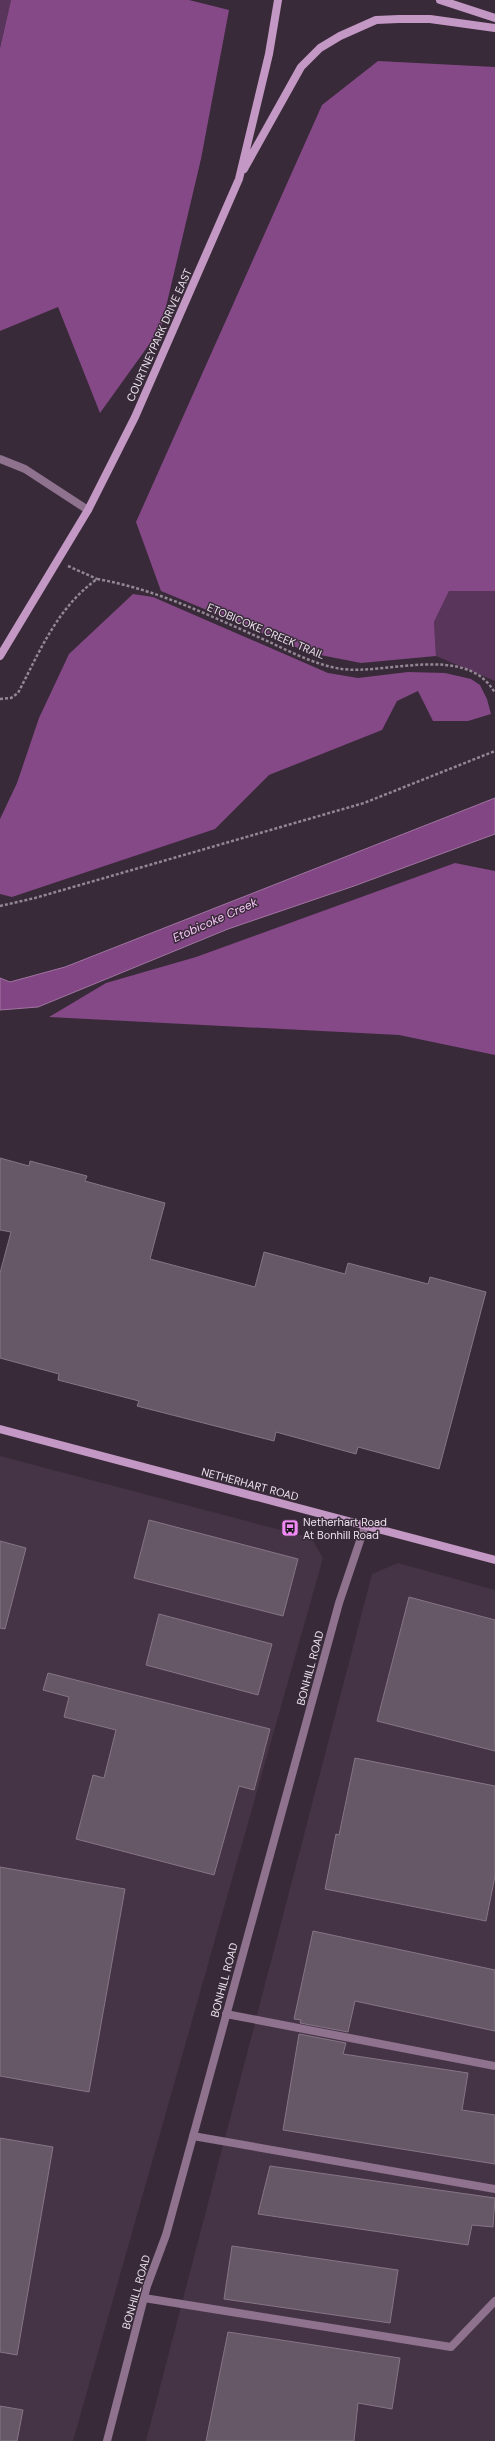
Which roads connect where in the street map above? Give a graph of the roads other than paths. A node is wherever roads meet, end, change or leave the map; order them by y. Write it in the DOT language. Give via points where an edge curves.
graph roads {
  1 [pos="278,0"];
  2 [pos="440,0"];
  3 [pos="495,18"];
  4 [pos="495,28"];
  5 [pos="239,179"];
  6 [pos="0,459"];
  7 [pos="88,510"];
  8 [pos="0,656"];
  9 [pos="0,1429"];
  10 [pos="365,1526"];
  11 [pos="495,1560"];
  12 [pos="226,2014"];
  13 [pos="495,2066"];
  14 [pos="193,2136"];
  15 [pos="495,2190"];
  16 [pos="144,2298"];
  17 [pos="495,2301"];
  18 [pos="108,2441"];
  1 -- 5 [label="street, COURTNEYPARK DRIVE EAST" via="269,54"];
  2 -- 3 [label="street"];
  4 -- 5 [label="street" via="430,19 398,18 376,20 340,36 320,48 301,67"];
  5 -- 7 [label="street, COURTNEYPARK DRIVE EAST" via="135,417"];
  6 -- 7 [label="street" via="25,469"];
  7 -- 8 [label="street, COURTNEYPARK DRIVE EAST"];
  9 -- 10 [label="street, NETHERHART ROAD"];
  10 -- 11 [label="street, NETHERHART ROAD"];
  10 -- 12 [label="street, BONHILL ROAD" via="339,1603"];
  12 -- 13 [label="street"];
  12 -- 14 [label="street, BONHILL ROAD"];
  14 -- 15 [label="street"];
  14 -- 16 [label="street, BONHILL ROAD" via="166,2235"];
  16 -- 17 [label="street" via="451,2347"];
  16 -- 18 [label="street, BONHILL ROAD"];
}
